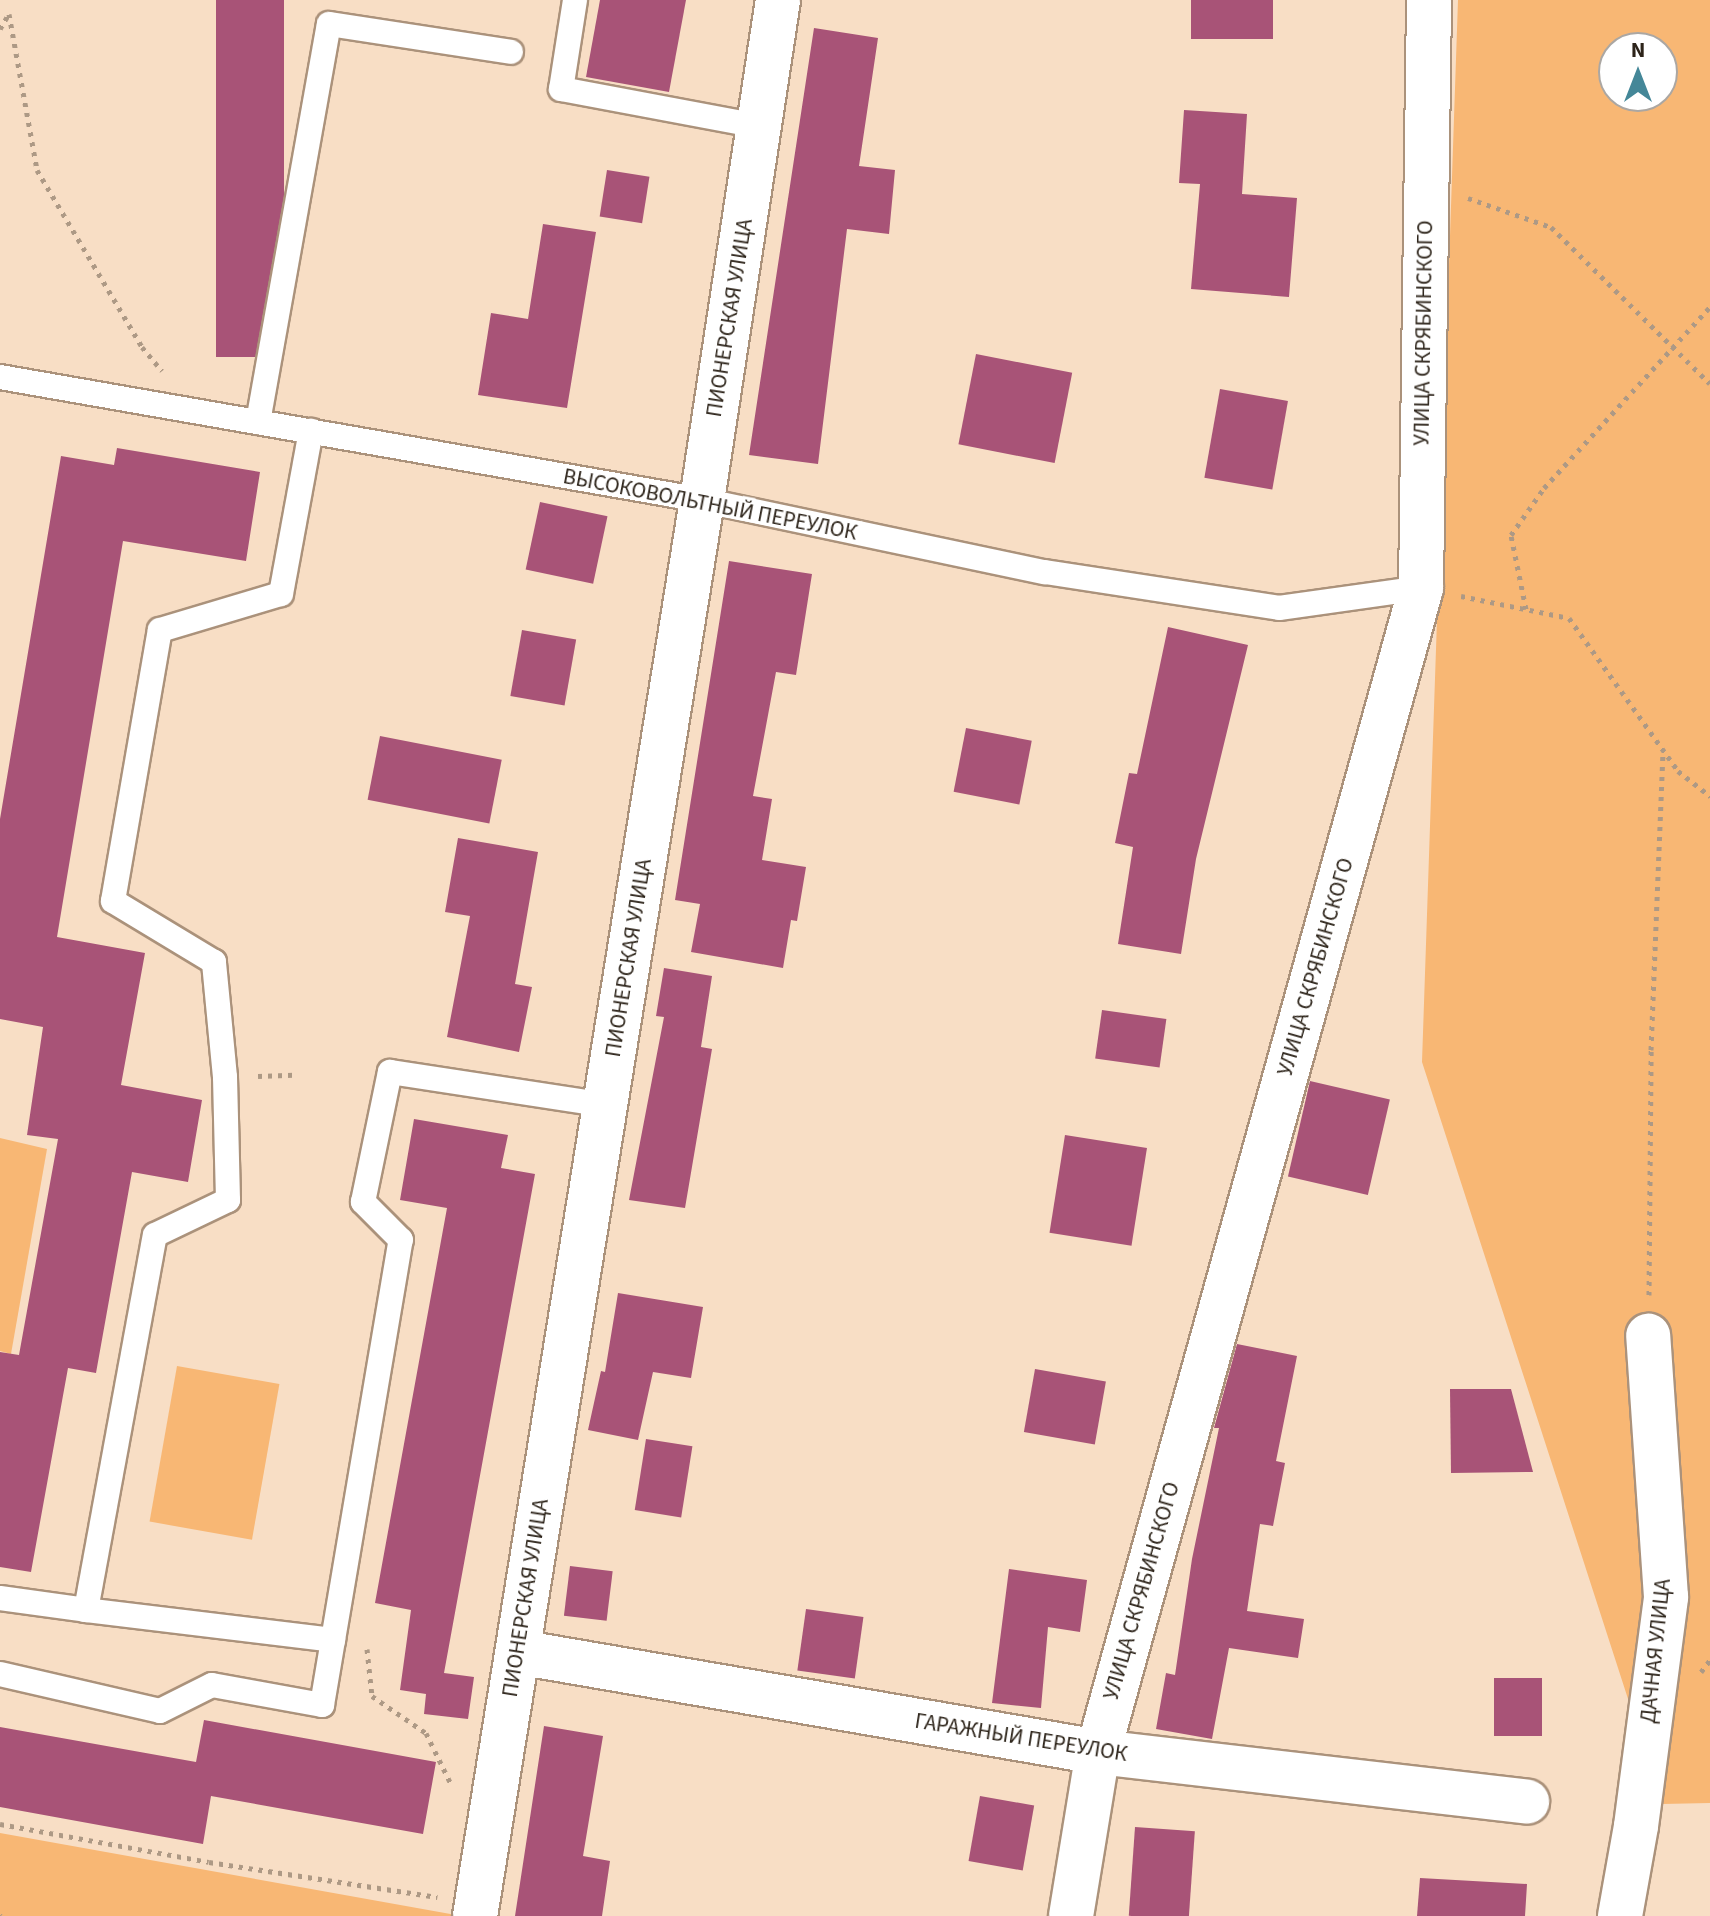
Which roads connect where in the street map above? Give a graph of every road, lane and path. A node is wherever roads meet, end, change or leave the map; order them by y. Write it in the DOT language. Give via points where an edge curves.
graph roads {
  1 [pos="575,0"];
  2 [pos="778,0"];
  3 [pos="1429,0"];
  4 [pos="0,29"];
  5 [pos="511,52"];
  6 [pos="759,126"];
  7 [pos="1426,183"];
  8 [pos="1710,307"];
  9 [pos="1673,350"];
  10 [pos="0,377"];
  11 [pos="1710,384"];
  12 [pos="197,411"];
  13 [pos="258,422"];
  14 [pos="311,431"];
  15 [pos="702,500"];
  16 [pos="1421,588"];
  17 [pos="1526,609"];
  18 [pos="1663,751"];
  19 [pos="1710,796"];
  20 [pos="606,1105"];
  21 [pos="1648,1336"];
  22 [pos="0,1598"];
  23 [pos="86,1610"];
  24 [pos="333,1640"];
  25 [pos="366,1645"];
  26 [pos="518,1652"];
  27 [pos="0,1674"];
  28 [pos="1098,1752"];
  29 [pos="452,1786"];
  30 [pos="1527,1802"];
  31 [pos="0,1824"];
  32 [pos="476,1910"];
  33 [pos="1071,1916"];
  34 [pos="1620,1916"];
  1 -- 6 [label="lane" via="561,89"];
  2 -- 6 [label="street, ПИОНЕРСКАЯ УЛИЦА"];
  3 -- 7 [label="street, УЛИЦА СКРЯБИНСКОГО"];
  4 -- 12 [label="path" via="9,14 37,170 142,347"];
  5 -- 13 [label="lane" via="329,24"];
  6 -- 15 [label="street, ПИОНЕРСКАЯ УЛИЦА"];
  7 -- 9 [label="path" via="1551,227"];
  7 -- 16 [label="street, УЛИЦА СКРЯБИНСКОГО"];
  8 -- 9 [label="path"];
  9 -- 11 [label="path"];
  9 -- 17 [label="path" via="1544,488 1511,535"];
  10 -- 12 [label="lane, ВЫСОКОВОЛЬТНЫЙ ПЕРЕУЛОК"];
  12 -- 13 [label="lane, ВЫСОКОВОЛЬТНЫЙ ПЕРЕУЛОК"];
  13 -- 14 [label="lane, ВЫСОКОВОЛЬТНЫЙ ПЕРЕУЛОК"];
  14 -- 15 [label="lane, ВЫСОКОВОЛЬТНЫЙ ПЕРЕУЛОК"];
  14 -- 23 [label="lane" via="281,594 160,630 113,901 214,962 225,1077 228,1200 155,1235"];
  15 -- 16 [label="lane, ВЫСОКОВОЛЬТНЫЙ ПЕРЕУЛОК" via="1045,572 1279,608"];
  15 -- 20 [label="street, ПИОНЕРСКАЯ УЛИЦА"];
  16 -- 17 [label="path"];
  16 -- 28 [label="street, УЛИЦА СКРЯБИНСКОГО"];
  17 -- 18 [label="path" via="1569,618"];
  18 -- 19 [label="path" via="1678,771"];
  18 -- 21 [label="path" via="1651,1050"];
  20 -- 24 [label="lane" via="390,1072 363,1202 401,1240"];
  20 -- 26 [label="street, ПИОНЕРСКАЯ УЛИЦА"];
  21 -- 34 [label="street, ДАЧНАЯ УЛИЦА" via="1666,1597"];
  22 -- 23 [label="lane"];
  23 -- 24 [label="lane"];
  24 -- 27 [label="lane" via="322,1705 212,1685 160,1711"];
  25 -- 29 [label="path" via="372,1696 426,1733"];
  26 -- 28 [label="street, ГАРАЖНЫЙ ПЕРЕУЛОК"];
  26 -- 32 [label="street, ПИОНЕРСКАЯ УЛИЦА"];
  28 -- 30 [label="street, ГАРАЖНЫЙ ПЕРЕУЛОК"];
  28 -- 33 [label="street, УЛИЦА СКРЯБИНСКОГО"];
  31 -- 32 [label="path"];
}
